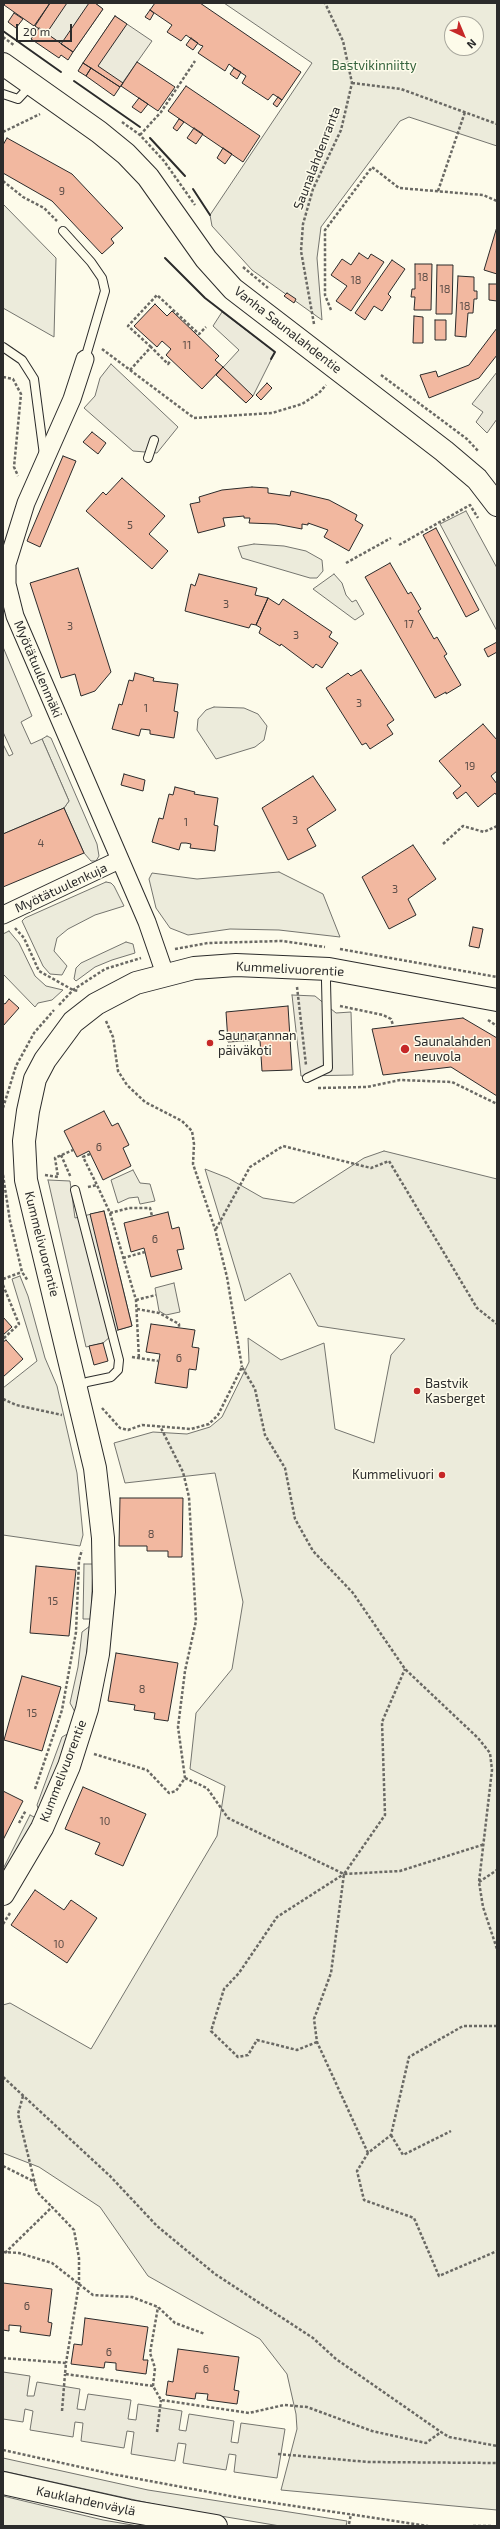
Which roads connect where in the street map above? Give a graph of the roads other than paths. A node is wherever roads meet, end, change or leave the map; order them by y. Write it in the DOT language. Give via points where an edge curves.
graph roads {
  1 [pos="3,64"];
  2 [pos="32,84"];
  3 [pos="3,94"];
  4 [pos="63,232"];
  5 [pos="3,347"];
  6 [pos="85,360"];
  7 [pos="154,440"];
  8 [pos="148,458"];
  9 [pos="45,460"];
  10 [pos="497,505"];
  11 [pos="120,860"];
  12 [pos="6,919"];
  13 [pos="329,969"];
  14 [pos="165,974"];
  15 [pos="497,1000"];
  16 [pos="307,1078"];
  17 [pos="75,1190"];
  18 [pos="77,1387"];
  19 [pos="3,1894"];
  20 [pos="3,2483"];
  21 [pos="216,2526"];
  1 -- 2 [label="street, Vanha Saunalahdentie"];
  2 -- 3 [label="lane" via="18,99"];
  2 -- 10 [label="street, Vanha Saunalahdentie" via="126,154 148,177 206,259 233,289 444,451 477,479"];
  4 -- 6 [label="lane" via="91,262 102,278 105,291"];
  5 -- 9 [label="lane" via="22,360 34,379"];
  6 -- 9 [label="street, Myötätuulenmäki" via="72,399"];
  7 -- 8 [label="lane"];
  9 -- 11 [label="street, Myötätuulenmäki" via="26,503 7,564 7,584 15,616"];
  11 -- 12 [label="street, Myötätuulenkuja"];
  11 -- 14 [label="street, Myötätuulenmäki" via="147,922"];
  13 -- 14 [label="street, Kummelivuorentie" via="236,965 194,968"];
  13 -- 15 [label="street, Kummelivuorentie"];
  13 -- 16 [label="lane" via="326,981 328,1068"];
  14 -- 18 [label="street, Kummelivuorentie" via="116,992 73,1022 45,1060 35,1079 28,1111 24,1141 26,1180"];
  17 -- 18 [label="lane" via="119,1360 118,1370 111,1377"];
  18 -- 19 [label="street, Kummelivuorentie" via="95,1468 103,1538 104,1592 98,1654 87,1709 69,1766 42,1828"];
  20 -- 21 [label="street, Kauklahdenväylä" via="129,2511"];
}
